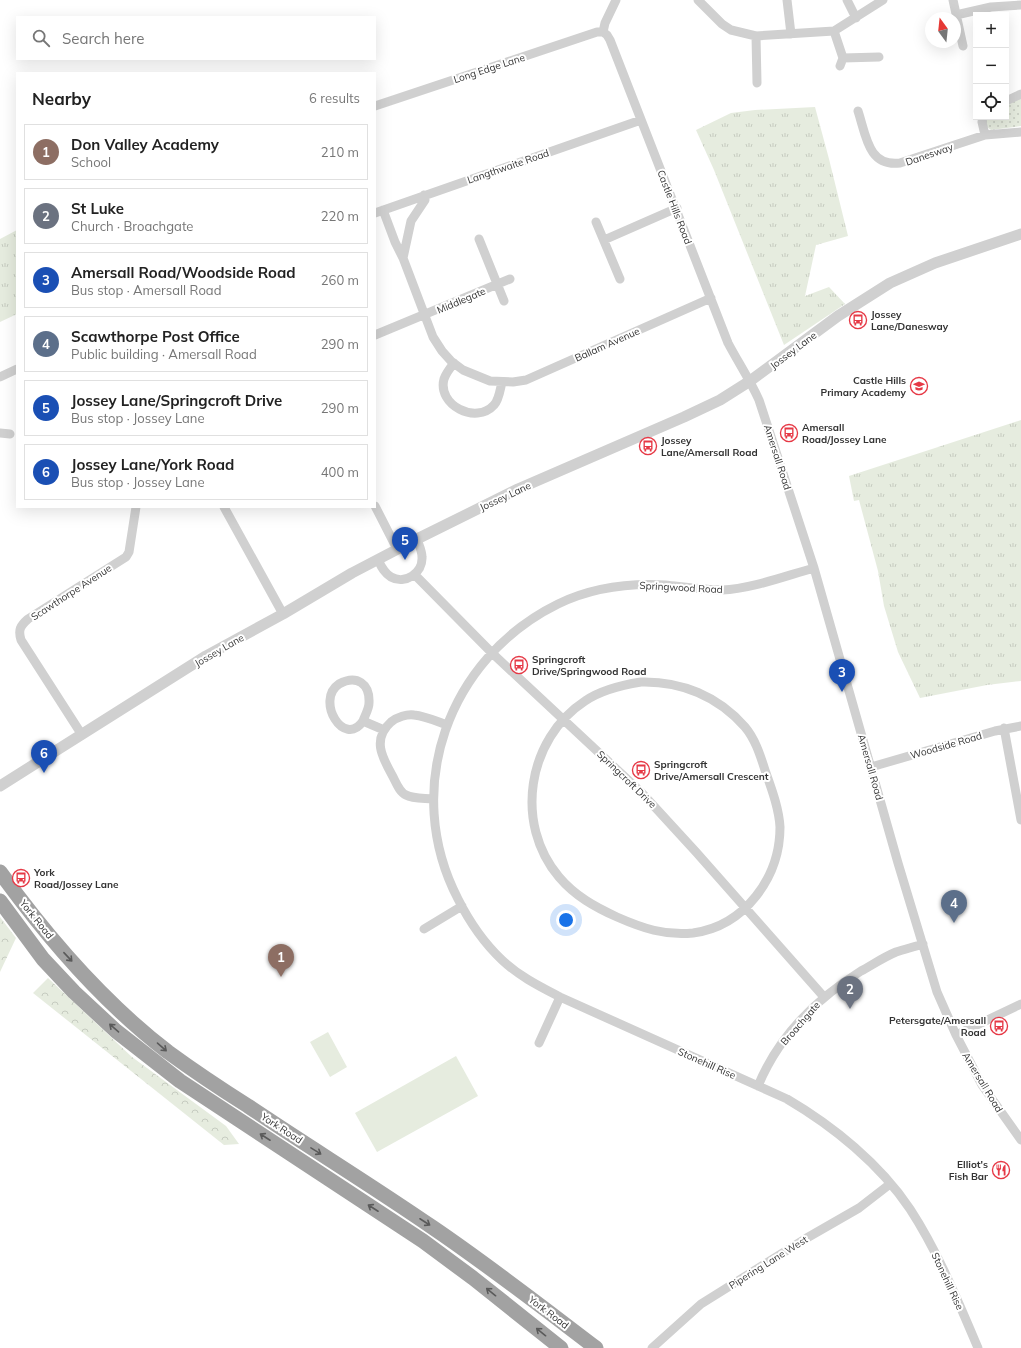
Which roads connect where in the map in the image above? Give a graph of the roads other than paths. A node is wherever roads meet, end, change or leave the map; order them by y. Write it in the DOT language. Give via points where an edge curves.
graph roads {
  1 [pos="616,0"];
  2 [pos="698,0"];
  3 [pos="787,0"];
  4 [pos="847,0"];
  5 [pos="883,0"];
  6 [pos="953,0"];
  7 [pos="1021,5"];
  8 [pos="955,12"];
  9 [pos="961,14"];
  10 [pos="856,18"];
  11 [pos="834,31"];
  12 [pos="603,32"];
  13 [pos="791,34"];
  14 [pos="756,36"];
  15 [pos="961,37"];
  16 [pos="963,46"];
  17 [pos="879,58"];
  18 [pos="757,82"];
  19 [pos="1021,94"];
  20 [pos="1009,100"];
  21 [pos="376,106"];
  22 [pos="858,111"];
  23 [pos="641,120"];
  24 [pos="982,120"];
  25 [pos="1021,132"];
  26 [pos="984,135"];
  27 [pos="424,195"];
  28 [pos="676,208"];
  29 [pos="379,211"];
  30 [pos="596,222"];
  31 [pos="1021,234"];
  32 [pos="479,239"];
  33 [pos="604,240"];
  34 [pos="403,258"];
  35 [pos="510,279"];
  36 [pos="620,279"];
  37 [pos="497,285"];
  38 [pos="711,298"];
  39 [pos="504,301"];
  40 [pos="425,315"];
  41 [pos="376,335"];
  42 [pos="454,363"];
  43 [pos="16,369"];
  44 [pos="1,373"];
  45 [pos="750,381"];
  46 [pos="502,382"];
  47 [pos="136,508"];
  48 [pos="225,508"];
  49 [pos="376,508"];
  50 [pos="417,539"];
  51 [pos="398,549"];
  52 [pos="378,560"];
  53 [pos="814,568"];
  54 [pos="415,575"];
  55 [pos="283,614"];
  56 [pos="492,653"];
  57 [pos="564,720"];
  58 [pos="363,721"];
  59 [pos="447,725"];
  60 [pos="1021,726"];
  61 [pos="1004,728"];
  62 [pos="384,730"];
  63 [pos="82,735"];
  64 [pos="872,766"];
  65 [pos="0,786"];
  66 [pos="433,799"];
  67 [pos="1020,810"];
  68 [pos="1021,820"];
  69 [pos="0,872"];
  70 [pos="0,894"];
  71 [pos="0,901"];
  72 [pos="462,906"];
  73 [pos="745,908"];
  74 [pos="18,926"];
  75 [pos="424,929"];
  76 [pos="922,944"];
  77 [pos="560,997"];
  78 [pos="824,997"];
  79 [pos="1021,1004"];
  80 [pos="956,1035"];
  81 [pos="539,1043"];
  82 [pos="758,1086"];
  83 [pos="1021,1140"];
  84 [pos="890,1184"];
  85 [pos="561,1348"];
  86 [pos="596,1348"];
  87 [pos="652,1348"];
  88 [pos="978,1348"];
  1 -- 12 [label="street"];
  2 -- 14 [label="street" via="731,30"];
  3 -- 13 [label="street"];
  4 -- 10 [label="street"];
  5 -- 10 [label="street"];
  6 -- 8 [label="street"];
  7 -- 9 [label="street" via="991,7"];
  10 -- 11 [label="street"];
  11 -- 13 [label="street"];
  11 -- 17 [label="street" via="841,62"];
  12 -- 21 [label="street, Long Edge Lane"];
  12 -- 23 [label="street, Castle Hills Road" via="610,40"];
  13 -- 14 [label="street"];
  14 -- 18 [label="street"];
  15 -- 16 [label="street"];
  19 -- 20 [label="street"];
  22 -- 26 [label="street, Danesway" via="869,147 874,156 885,163 900,164"];
  23 -- 27 [label="street, Langthwaite Road"];
  23 -- 28 [label="street, Castle Hills Road"];
  24 -- 26 [label="street"];
  25 -- 26 [label="street, Danesway"];
  27 -- 29 [label="street, Langthwaite Road"];
  27 -- 34 [label="street" via="425,200 411,221"];
  28 -- 33 [label="street"];
  28 -- 38 [label="street, Castle Hills Road"];
  29 -- 34 [label="street, Ballam Avenue"];
  30 -- 33 [label="street"];
  31 -- 45 [label="street, Jossey Lane" via="935,263 890,283 838,316"];
  32 -- 37 [label="street, Middlegate"];
  33 -- 36 [label="street"];
  34 -- 40 [label="street, Ballam Avenue"];
  35 -- 37 [label="street, Middlegate"];
  37 -- 39 [label="street, Middlegate"];
  37 -- 40 [label="street, Middlegate"];
  38 -- 45 [label="street, Castle Hills Road" via="728,342"];
  38 -- 46 [label="street, Ballam Avenue" via="526,380"];
  40 -- 41 [label="street"];
  40 -- 42 [label="street, Ballam Avenue" via="433,337"];
  42 -- 46 [label="street, Ballam Avenue" via="477,376"];
  42 -- 46 [label="street" via="444,378 444,390 449,401 459,410 480,413 488,410 497,401"];
  43 -- 44 [label="street"];
  45 -- 50 [label="street, Jossey Lane" via="720,400 518,489"];
  45 -- 53 [label="street, Amersall Road" via="759,400"];
  47 -- 63 [label="street, Scawthorpe Avenue" via="126,557 28,619 20,628 21,640"];
  48 -- 55 [label="street"];
  49 -- 51 [label="street"];
  50 -- 51 [label="street, Jossey Lane"];
  50 -- 54 [label="street" via="423,558"];
  51 -- 52 [label="street, Jossey Lane"];
  52 -- 54 [label="street" via="386,574 392,578 399,580"];
  52 -- 55 [label="street, Jossey Lane"];
  53 -- 56 [label="street, Springwood Road" via="737,589 647,584 606,588 560,603 540,614 507,638"];
  53 -- 64 [label="street, Amersall Road"];
  54 -- 56 [label="street, Springcroft Drive"];
  55 -- 63 [label="street, Jossey Lane" via="206,656"];
  56 -- 57 [label="street, Springcroft Drive"];
  56 -- 59 [label="street, Stonehill Rise" via="471,679"];
  57 -- 73 [label="street, Springcroft Drive" via="641,792"];
  57 -- 73 [label="street" via="548,741 538,764 532,789 532,808 537,837 544,854 564,883 582,899 598,908 639,926 667,934 696,932 714,927"];
  57 -- 73 [label="street" via="597,694 627,684 657,682 689,688 706,696 720,704 746,727 761,755 780,825 775,862 760,892"];
  58 -- 58 [label="street" via="353,729 343,728 338,724 330,708 330,697 338,685 354,680 365,686 369,704"];
  58 -- 62 [label="street"];
  59 -- 62 [label="street" via="409,715 393,721"];
  59 -- 66 [label="street, Stonehill Rise" via="438,752"];
  60 -- 61 [label="street, Woodside Road"];
  61 -- 64 [label="street, Woodside Road"];
  61 -- 67 [label="street"];
  62 -- 66 [label="street" via="380,740 384,760 401,792 410,797"];
  63 -- 65 [label="street, Jossey Lane"];
  64 -- 76 [label="street, Amersall Road"];
  66 -- 72 [label="street, Stonehill Rise" via="441,856 453,890"];
  67 -- 68 [label="street"];
  69 -- 86 [label="highway, York Road, one-way" via="88,978 125,1015 167,1051 432,1227"];
  70 -- 74 [label="highway"];
  71 -- 74 [label="highway, York Road"];
  72 -- 75 [label="street"];
  72 -- 77 [label="street, Stonehill Rise" via="474,928 501,960 524,977"];
  73 -- 78 [label="street, Springcroft Drive"];
  85 -- 74 [label="highway, York Road, one-way" via="423,1241 180,1081 116,1031 74,992 43,960"];
  76 -- 78 [label="street, Broachgate" via="896,952"];
  76 -- 80 [label="street, Amersall Road" via="937,992"];
  77 -- 81 [label="street"];
  77 -- 82 [label="street, Stonehill Rise"];
  78 -- 82 [label="street, Broachgate" via="793,1028 773,1055"];
  79 -- 80 [label="street"];
  80 -- 83 [label="street, Amersall Road" via="982,1085"];
  82 -- 84 [label="street, Stonehill Rise" via="787,1099 839,1134"];
  84 -- 87 [label="street, Pipering Lane West" via="859,1208 701,1304"];
  84 -- 88 [label="street, Stonehill Rise" via="909,1208 935,1254"];
}
